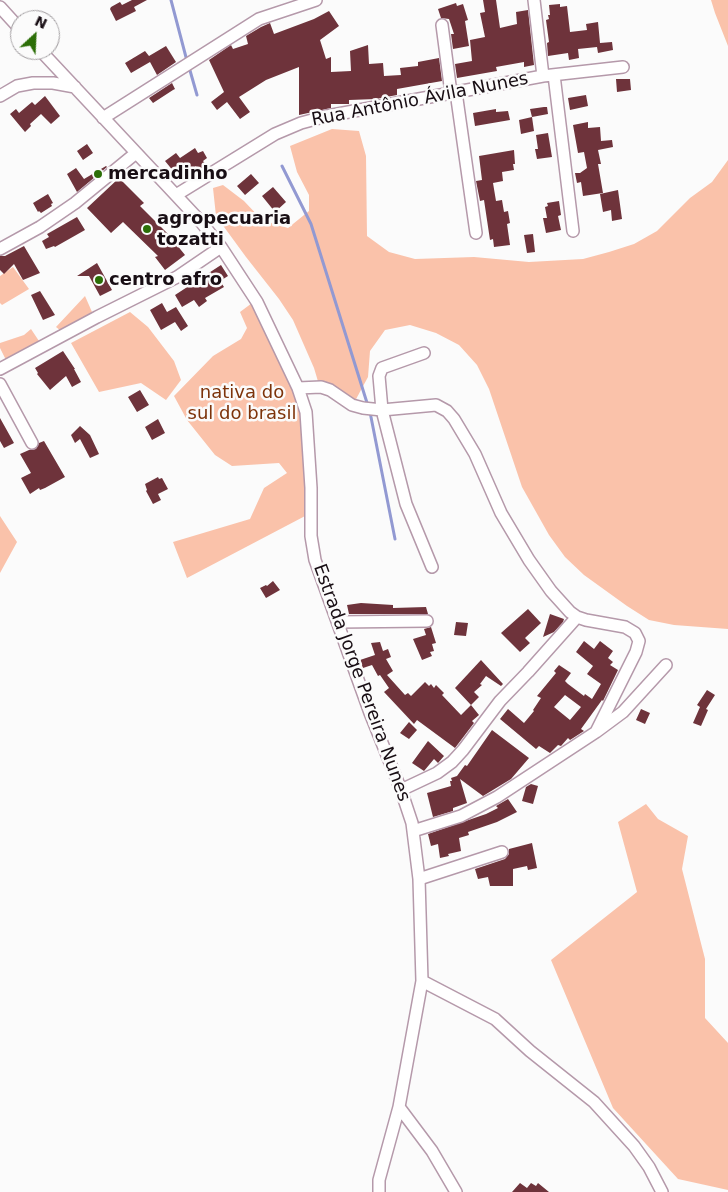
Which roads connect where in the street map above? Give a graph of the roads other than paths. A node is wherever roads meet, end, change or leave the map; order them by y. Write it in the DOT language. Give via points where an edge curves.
graph roads {
  1 [pos="316,0"];
  2 [pos="534,0"];
  3 [pos="0,7"];
  4 [pos="10,18"];
  5 [pos="442,25"];
  6 [pos="49,60"];
  7 [pos="624,67"];
  8 [pos="549,75"];
  9 [pos="75,87"];
  10 [pos="454,93"];
  11 [pos="0,96"];
  12 [pos="103,118"];
  13 [pos="136,153"];
  14 [pos="176,195"];
  15 [pos="572,231"];
  16 [pos="476,233"];
  17 [pos="221,246"];
  18 [pos="0,249"];
  19 [pos="424,353"];
  20 [pos="0,369"];
  21 [pos="0,384"];
  22 [pos="298,388"];
  23 [pos="382,410"];
  24 [pos="32,443"];
  25 [pos="432,567"];
  26 [pos="577,616"];
  27 [pos="427,621"];
  28 [pos="338,622"];
  29 [pos="666,665"];
  30 [pos="596,732"];
  31 [pos="401,790"];
  32 [pos="413,831"];
  33 [pos="502,852"];
  34 [pos="419,878"];
  35 [pos="422,981"];
  36 [pos="399,1107"];
  37 [pos="379,1192"];
  38 [pos="456,1192"];
  39 [pos="662,1192"];
  1 -- 12 [label="street" via="259,19"];
  2 -- 8 [label="street"];
  3 -- 4 [label="street"];
  5 -- 10 [label="street"];
  6 -- 9 [label="street, Estrada Jorge Pereira Nunes"];
  7 -- 8 [label="street, Rua Antônio Ávila Nunes"];
  8 -- 10 [label="street, Rua Antônio Ávila Nunes"];
  8 -- 15 [label="street"];
  9 -- 11 [label="street" via="33,83 17,86"];
  9 -- 12 [label="street, Estrada Jorge Pereira Nunes"];
  10 -- 14 [label="street, Rua Antônio Ávila Nunes" via="327,116 301,124 275,134"];
  10 -- 16 [label="street"];
  12 -- 13 [label="street, Estrada Jorge Pereira Nunes"];
  13 -- 14 [label="street, Estrada Jorge Pereira Nunes"];
  13 -- 18 [label="street" via="75,204"];
  14 -- 17 [label="street, Estrada Jorge Pereira Nunes"];
  17 -- 20 [label="street" via="177,277"];
  17 -- 22 [label="street, Estrada Jorge Pereira Nunes" via="257,302"];
  19 -- 23 [label="street" via="382,368 379,376"];
  21 -- 24 [label="street"];
  22 -- 23 [label="street" via="321,387 352,405"];
  22 -- 28 [label="street, Estrada Jorge Pereira Nunes" via="306,412 312,488 311,536 315,560"];
  23 -- 25 [label="street" via="406,504"];
  23 -- 26 [label="street" via="436,405 450,415 475,454 501,513 530,560 552,591"];
  26 -- 30 [label="street" via="625,627 635,633 639,641"];
  26 -- 31 [label="street" via="500,701 452,762 438,773"];
  27 -- 28 [label="street"];
  28 -- 31 [label="street, Estrada Jorge Pereira Nunes"];
  29 -- 30 [label="street" via="623,712"];
  30 -- 32 [label="street" via="497,797 461,816"];
  31 -- 32 [label="street, Estrada Jorge Pereira Nunes"];
  32 -- 34 [label="street, Estrada Jorge Pereira Nunes"];
  33 -- 34 [label="street"];
  34 -- 35 [label="street, Estrada Jorge Pereira Nunes"];
  35 -- 36 [label="street, Estrada Jorge Pereira Nunes"];
  35 -- 39 [label="street" via="495,1019 594,1102 634,1146"];
  36 -- 37 [label="street, Estrada Jorge Pereira Nunes" via="379,1180"];
  36 -- 38 [label="street" via="432,1151"];
}
